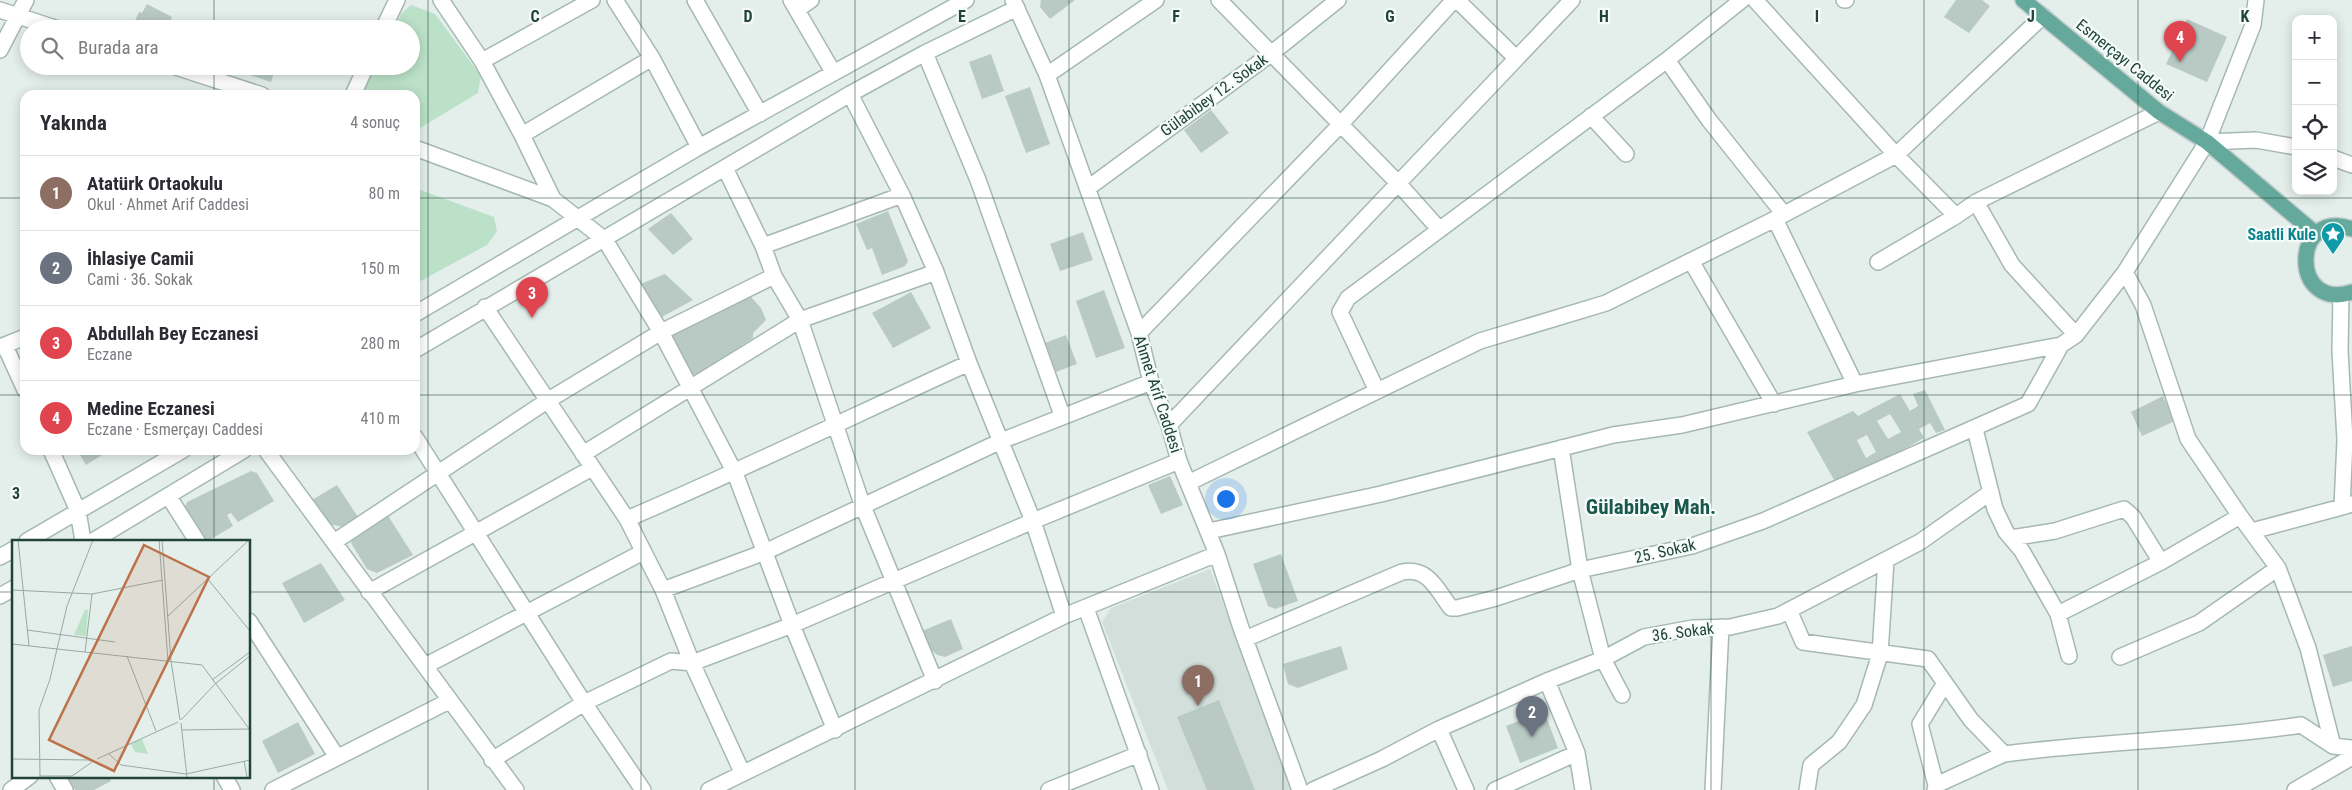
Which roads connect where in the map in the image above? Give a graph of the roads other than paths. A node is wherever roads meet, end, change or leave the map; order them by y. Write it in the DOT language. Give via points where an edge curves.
graph roads {
  1 [pos="26,0"];
  2 [pos="396,0"];
  3 [pos="441,0"];
  4 [pos="592,0"];
  5 [pos="615,0"];
  6 [pos="695,0"];
  7 [pos="811,0"];
  8 [pos="966,0"];
  9 [pos="1156,0"];
  10 [pos="1219,0"];
  11 [pos="1338,0"];
  12 [pos="1456,0"];
  13 [pos="1742,0"];
  14 [pos="1755,0"];
  15 [pos="2023,0"];
  16 [pos="2256,0"];
  17 [pos="1563,3"];
  18 [pos="1015,4"];
  19 [pos="794,5"];
  20 [pos="0,10"];
  21 [pos="18,16"];
  22 [pos="2043,16"];
  23 [pos="30,20"];
  24 [pos="387,20"];
  25 [pos="0,50"];
  26 [pos="925,53"];
  27 [pos="1272,53"];
  28 [pos="652,58"];
  29 [pos="1516,58"];
  30 [pos="1666,60"];
  31 [pos="482,61"];
  32 [pos="833,72"];
  33 [pos="201,75"];
  34 [pos="362,75"];
  35 [pos="1047,75"];
  36 [pos="247,90"];
  37 [pos="355,90"];
  38 [pos="850,94"];
  39 [pos="2159,112"];
  40 [pos="760,114"];
  41 [pos="1591,116"];
  42 [pos="1340,125"];
  43 [pos="522,136"];
  44 [pos="2207,142"];
  45 [pos="2292,146"];
  46 [pos="699,147"];
  47 [pos="420,150"];
  48 [pos="1626,154"];
  49 [pos="1896,155"];
  50 [pos="2337,159"];
  51 [pos="2352,165"];
  52 [pos="725,168"];
  53 [pos="1398,183"];
  54 [pos="1088,188"];
  55 [pos="902,195"];
  56 [pos="553,199"];
  57 [pos="1976,202"];
  58 [pos="1779,216"];
  59 [pos="1956,216"];
  60 [pos="577,218"];
  61 [pos="2351,227"];
  62 [pos="1439,229"];
  63 [pos="2316,234"];
  64 [pos="605,240"];
  65 [pos="763,246"];
  66 [pos="1691,261"];
  67 [pos="1878,262"];
  68 [pos="936,272"];
  69 [pos="2125,272"];
  70 [pos="774,276"];
  71 [pos="2346,293"];
  72 [pos="485,308"];
  73 [pos="420,311"];
  74 [pos="800,320"];
  75 [pos="661,332"];
  76 [pos="1139,333"];
  77 [pos="2076,335"];
  78 [pos="20,339"];
  79 [pos="2061,345"];
  80 [pos="3,346"];
  81 [pos="420,347"];
  82 [pos="969,363"];
  83 [pos="20,380"];
  84 [pos="1151,382"];
  85 [pos="1855,384"];
  86 [pos="688,388"];
  87 [pos="1377,391"];
  88 [pos="546,400"];
  89 [pos="1774,404"];
  90 [pos="1062,415"];
  91 [pos="835,423"];
  92 [pos="1169,425"];
  93 [pos="1975,428"];
  94 [pos="1002,441"];
  95 [pos="420,445"];
  96 [pos="1561,448"];
  97 [pos="583,454"];
  98 [pos="53,455"];
  99 [pos="174,455"];
  100 [pos="236,455"];
  101 [pos="270,455"];
  102 [pos="1179,461"];
  103 [pos="592,468"];
  104 [pos="436,472"];
  105 [pos="735,473"];
  106 [pos="1188,483"];
  107 [pos="1991,492"];
  108 [pos="168,497"];
  109 [pos="862,504"];
  110 [pos="2347,505"];
  111 [pos="78,511"];
  112 [pos="2240,516"];
  113 [pos="627,519"];
  114 [pos="1033,521"];
  115 [pos="1209,531"];
  116 [pos="2252,531"];
  117 [pos="475,533"];
  118 [pos="2011,538"];
  119 [pos="29,540"];
  120 [pos="83,540"];
  121 [pos="95,540"];
  122 [pos="196,540"];
  123 [pos="334,542"];
  124 [pos="12,550"];
  125 [pos="642,552"];
  126 [pos="765,552"];
  127 [pos="1217,554"];
  128 [pos="0,557"];
  129 [pos="1886,560"];
  130 [pos="2161,562"];
  131 [pos="2278,568"];
  132 [pos="1580,570"];
  133 [pos="894,582"];
  134 [pos="12,589"];
  135 [pos="663,590"];
  136 [pos="369,592"];
  137 [pos="0,596"];
  138 [pos="1086,608"];
  139 [pos="1789,610"];
  140 [pos="525,612"];
  141 [pos="2058,614"];
  142 [pos="1064,616"];
  143 [pos="250,623"];
  144 [pos="792,625"];
  145 [pos="1720,627"];
  146 [pos="1245,639"];
  147 [pos="1880,654"];
  148 [pos="2070,656"];
  149 [pos="2120,657"];
  150 [pos="1603,659"];
  151 [pos="692,663"];
  152 [pos="424,666"];
  153 [pos="935,681"];
  154 [pos="1547,681"];
  155 [pos="1945,683"];
  156 [pos="1622,695"];
  157 [pos="449,701"];
  158 [pos="584,703"];
  159 [pos="1439,729"];
  160 [pos="835,730"];
  161 [pos="2334,746"];
  162 [pos="2352,748"];
  163 [pos="1577,753"];
  164 [pos="1139,754"];
  165 [pos="2004,754"];
  166 [pos="337,757"];
  167 [pos="2352,757"];
  168 [pos="492,760"];
  169 [pos="742,772"];
  170 [pos="27,778"];
  171 [pos="58,778"];
  172 [pos="225,778"];
  173 [pos="1936,787"];
  174 [pos="11,790"];
  175 [pos="65,790"];
  176 [pos="232,790"];
  177 [pos="273,790"];
  178 [pos="516,790"];
  179 [pos="643,790"];
  180 [pos="709,790"];
  181 [pos="1049,790"];
  182 [pos="1151,790"];
  183 [pos="1300,790"];
  184 [pos="1313,790"];
  185 [pos="1466,790"];
  186 [pos="1495,790"];
  187 [pos="1583,790"];
  188 [pos="1713,790"];
  189 [pos="1807,790"];
  190 [pos="2295,790"];
  1 -- 21 [label="street"];
  2 -- 24 [label="street"];
  3 -- 31 [label="street"];
  4 -- 31 [label="street"];
  5 -- 28 [label="street"];
  6 -- 40 [label="street"];
  7 -- 19 [label="street"];
  8 -- 32 [label="street"];
  9 -- 35 [label="street"];
  10 -- 27 [label="street"];
  11 -- 27 [label="street, Gülabibey 12. Sokak"];
  12 -- 29 [label="street"];
  12 -- 42 [label="street"];
  13 -- 30 [label="street"];
  14 -- 49 [label="street"];
  15 -- 22 [label="main road, Esmerçayı Caddesi"];
  16 -- 44 [label="street" via="2253,26"];
  17 -- 29 [label="street"];
  18 -- 26 [label="street"];
  18 -- 35 [label="street, Ahmet Arif Caddesi"];
  19 -- 32 [label="street"];
  20 -- 21 [label="street"];
  21 -- 23 [label="street"];
  21 -- 25 [label="street"];
  22 -- 39 [label="main road, Esmerçayı Caddesi"];
  22 -- 49 [label="street"];
  26 -- 38 [label="street"];
  26 -- 90 [label="street" via="978,180"];
  27 -- 42 [label="street"];
  27 -- 54 [label="street, Gülabibey 12. Sokak"];
  28 -- 43 [label="street"];
  28 -- 46 [label="street"];
  29 -- 53 [label="street"];
  30 -- 41 [label="street"];
  30 -- 58 [label="street"];
  31 -- 43 [label="street"];
  32 -- 40 [label="street"];
  33 -- 36 [label="street"];
  34 -- 37 [label="street"];
  35 -- 54 [label="street, Ahmet Arif Caddesi"];
  38 -- 52 [label="street"];
  38 -- 55 [label="street"];
  39 -- 44 [label="main road, Esmerçayı Caddesi"];
  39 -- 57 [label="street"];
  40 -- 46 [label="street"];
  41 -- 48 [label="street"];
  41 -- 62 [label="street"];
  42 -- 53 [label="street"];
  42 -- 76 [label="street"];
  43 -- 56 [label="street"];
  44 -- 45 [label="street" via="2256,140"];
  44 -- 63 [label="main road, Esmerçayı Caddesi"];
  44 -- 69 [label="street"];
  46 -- 60 [label="street"];
  47 -- 56 [label="street"];
  49 -- 58 [label="street"];
  49 -- 59 [label="street"];
  50 -- 51 [label="street"];
  52 -- 64 [label="street"];
  52 -- 65 [label="street"];
  53 -- 62 [label="street"];
  53 -- 92 [label="street"];
  54 -- 76 [label="street, Ahmet Arif Caddesi"];
  55 -- 65 [label="street"];
  55 -- 68 [label="street"];
  56 -- 60 [label="street"];
  57 -- 59 [label="street"];
  57 -- 77 [label="street" via="2012,265"];
  58 -- 66 [label="street"];
  58 -- 85 [label="street"];
  59 -- 67 [label="street"];
  60 -- 64 [label="street"];
  60 -- 73 [label="street"];
  61 -- 63 [label="main road" via="2327,228"];
  62 -- 87 [label="street" via="1348,298 1340,312"];
  63 -- 71 [label="main road" via="2305,254 2308,276 2323,291"];
  64 -- 72 [label="street"];
  64 -- 75 [label="street"];
  65 -- 70 [label="street"];
  66 -- 87 [label="street" via="1606,303 1480,341"];
  66 -- 89 [label="street"];
  68 -- 74 [label="street"];
  68 -- 82 [label="street"];
  69 -- 77 [label="street"];
  69 -- 112 [label="street" via="2143,304 2188,438"];
  70 -- 74 [label="street"];
  70 -- 75 [label="street"];
  71 -- 110 [label="street" via="2340,351"];
  72 -- 81 [label="street"];
  72 -- 88 [label="street"];
  74 -- 86 [label="street"];
  74 -- 91 [label="street"];
  75 -- 86 [label="street"];
  75 -- 88 [label="street"];
  76 -- 84 [label="street, Ahmet Arif Caddesi"];
  77 -- 79 [label="street"];
  78 -- 80 [label="street"];
  79 -- 85 [label="street"];
  79 -- 93 [label="street, 25. Sokak" via="2028,404"];
  80 -- 83 [label="street"];
  82 -- 91 [label="street"];
  82 -- 94 [label="street"];
  84 -- 90 [label="street"];
  84 -- 92 [label="street, Ahmet Arif Caddesi"];
  85 -- 89 [label="street"];
  86 -- 97 [label="street"];
  86 -- 105 [label="street"];
  87 -- 106 [label="street"];
  88 -- 97 [label="street"];
  88 -- 104 [label="street"];
  89 -- 96 [label="street"];
  90 -- 94 [label="street"];
  91 -- 105 [label="street"];
  91 -- 109 [label="street"];
  92 -- 102 [label="street, Ahmet Arif Caddesi"];
  93 -- 107 [label="street"];
  93 -- 132 [label="street, 25. Sokak" via="1763,521 1692,546"];
  94 -- 109 [label="street"];
  94 -- 114 [label="street"];
  95 -- 104 [label="street"];
  96 -- 115 [label="street" via="1380,494"];
  96 -- 132 [label="street"];
  97 -- 103 [label="street"];
  98 -- 111 [label="street"];
  99 -- 111 [label="street"];
  100 -- 108 [label="street"];
  101 -- 123 [label="street"];
  102 -- 106 [label="street, Ahmet Arif Caddesi"];
  102 -- 114 [label="street"];
  103 -- 113 [label="street"];
  103 -- 117 [label="street"];
  104 -- 117 [label="street"];
  104 -- 123 [label="street"];
  105 -- 113 [label="street"];
  105 -- 126 [label="street"];
  106 -- 115 [label="street, Ahmet Arif Caddesi"];
  107 -- 118 [label="street" via="1995,509"];
  107 -- 129 [label="street, 36. Sokak" via="1920,542"];
  108 -- 121 [label="street"];
  108 -- 122 [label="street"];
  109 -- 126 [label="street"];
  109 -- 133 [label="street"];
  110 -- 116 [label="street"];
  111 -- 119 [label="street"];
  111 -- 120 [label="street"];
  112 -- 116 [label="street"];
  112 -- 130 [label="street"];
  113 -- 125 [label="street"];
  114 -- 133 [label="street"];
  114 -- 142 [label="street"];
  115 -- 127 [label="street, Ahmet Arif Caddesi"];
  116 -- 131 [label="street"];
  117 -- 136 [label="street"];
  117 -- 140 [label="street"];
  118 -- 130 [label="street" via="2056,532 2124,509 2133,516"];
  118 -- 141 [label="street" via="2022,551"];
  123 -- 136 [label="street"];
  124 -- 128 [label="street"];
  125 -- 135 [label="street"];
  125 -- 140 [label="street"];
  126 -- 135 [label="street"];
  126 -- 144 [label="street"];
  127 -- 138 [label="street"];
  127 -- 146 [label="street, Ahmet Arif Caddesi"];
  129 -- 139 [label="street, 36. Sokak"];
  129 -- 147 [label="street"];
  130 -- 141 [label="street"];
  131 -- 149 [label="street" via="2199,623"];
  131 -- 161 [label="street" via="2308,648"];
  132 -- 146 [label="street, 25. Sokak" via="1496,598 1451,608 1420,572 1402,572"];
  132 -- 150 [label="street"];
  133 -- 144 [label="street"];
  133 -- 153 [label="street"];
  134 -- 137 [label="street"];
  135 -- 151 [label="street"];
  136 -- 152 [label="street"];
  138 -- 142 [label="street"];
  138 -- 164 [label="street"];
  139 -- 145 [label="street, 36. Sokak" via="1778,616"];
  139 -- 147 [label="street" via="1803,642"];
  140 -- 152 [label="street"];
  140 -- 158 [label="street"];
  141 -- 148 [label="street"];
  142 -- 153 [label="street"];
  143 -- 166 [label="street"];
  144 -- 151 [label="street"];
  144 -- 160 [label="street"];
  145 -- 150 [label="street, 36. Sokak" via="1692,628 1644,637"];
  145 -- 188 [label="street"];
  146 -- 183 [label="street, Ahmet Arif Caddesi"];
  147 -- 155 [label="street" via="1928,659"];
  147 -- 189 [label="street" via="1864,704 1839,742 1811,766"];
  150 -- 154 [label="street, 36. Sokak"];
  150 -- 156 [label="street"];
  151 -- 158 [label="street" via="671,661"];
  151 -- 169 [label="street"];
  152 -- 157 [label="street"];
  153 -- 160 [label="street"];
  154 -- 159 [label="street, 36. Sokak"];
  154 -- 163 [label="street"];
  155 -- 165 [label="street" via="1971,720"];
  155 -- 173 [label="street" via="1920,724"];
  157 -- 166 [label="street"];
  157 -- 168 [label="street"];
  158 -- 168 [label="street"];
  158 -- 179 [label="street"];
  159 -- 184 [label="street, 36. Sokak"];
  159 -- 185 [label="street"];
  160 -- 169 [label="street"];
  161 -- 162 [label="street"];
  161 -- 165 [label="street" via="2301,725 2242,734 2140,740"];
  163 -- 186 [label="street"];
  163 -- 187 [label="street"];
  164 -- 181 [label="street"];
  164 -- 182 [label="street"];
  165 -- 173 [label="street"];
  166 -- 177 [label="street"];
  167 -- 190 [label="street"];
  168 -- 178 [label="street"];
  169 -- 180 [label="street"];
  170 -- 174 [label="street"];
  171 -- 175 [label="street"];
  172 -- 176 [label="street"];
}
